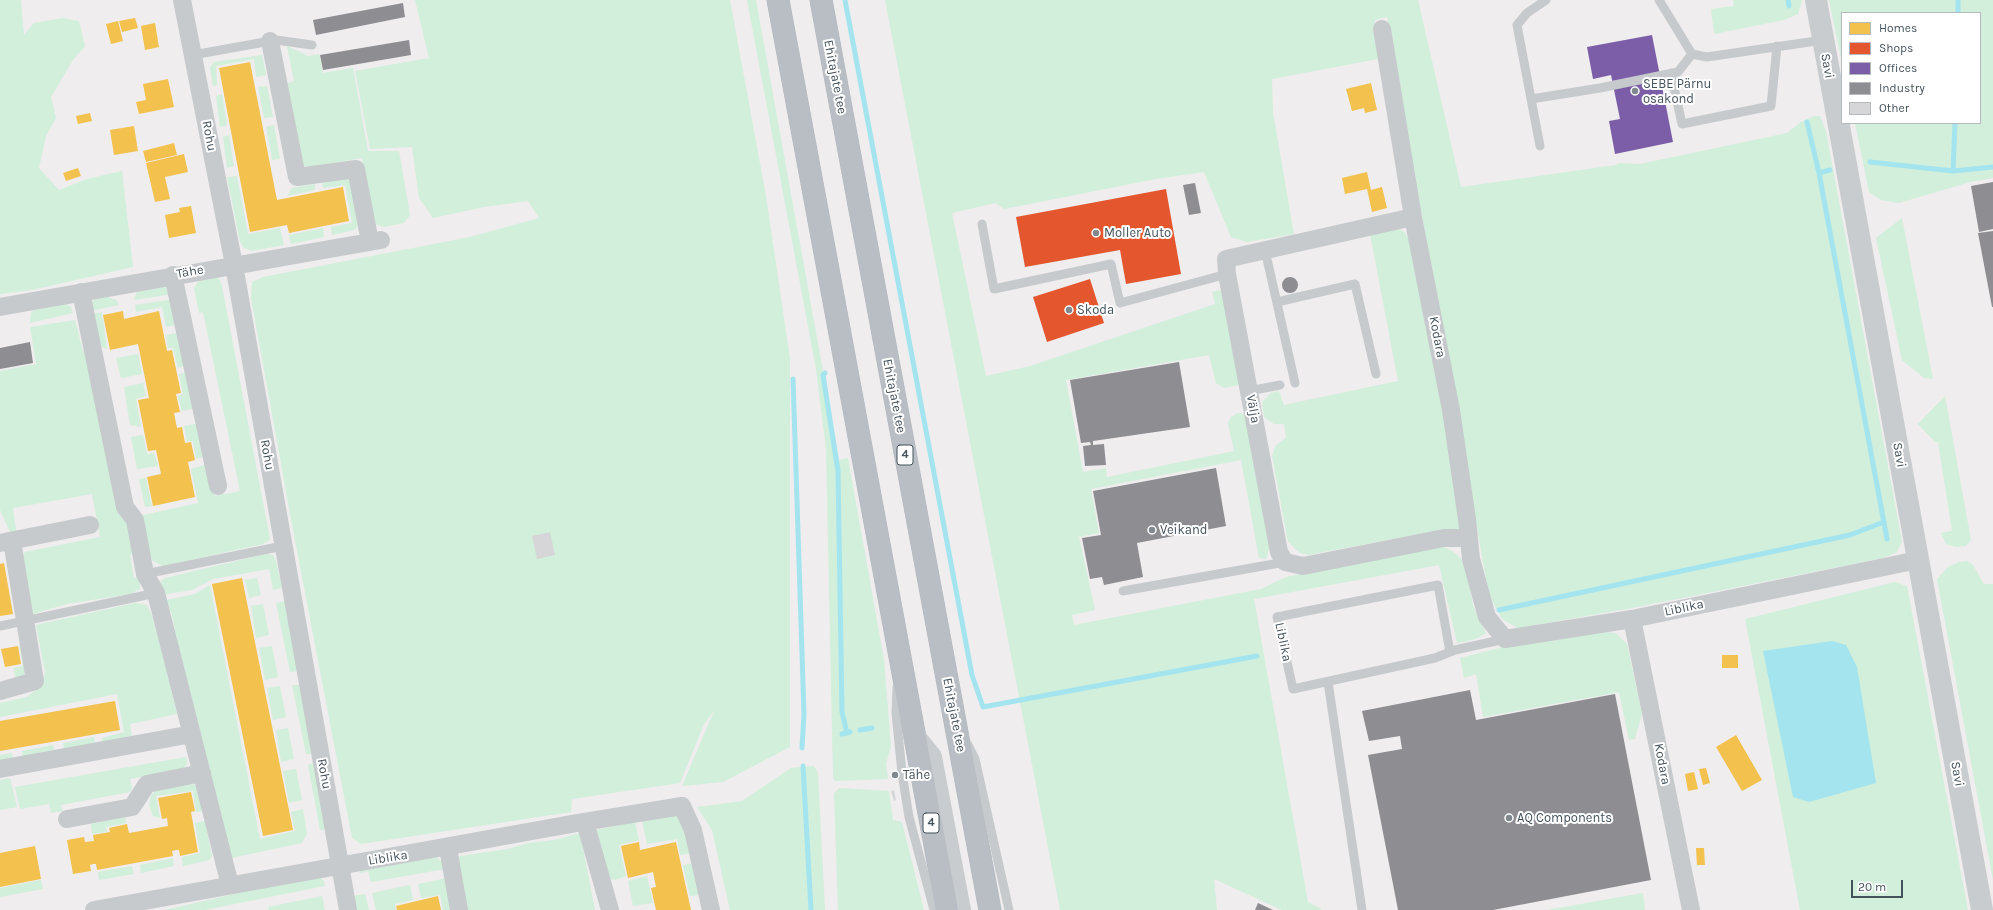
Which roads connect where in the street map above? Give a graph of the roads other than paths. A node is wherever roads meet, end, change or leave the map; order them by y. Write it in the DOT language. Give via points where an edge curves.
graph roads {
  1 [pos="182,0"];
  2 [pos="778,0"];
  3 [pos="821,0"];
  4 [pos="1546,0"];
  5 [pos="1659,0"];
  6 [pos="1816,0"];
  7 [pos="1382,29"];
  8 [pos="1823,40"];
  9 [pos="270,41"];
  10 [pos="312,45"];
  11 [pos="1777,46"];
  12 [pos="1692,54"];
  13 [pos="193,55"];
  14 [pos="1671,73"];
  15 [pos="1531,99"];
  16 [pos="1540,146"];
  17 [pos="1413,217"];
  18 [pos="982,224"];
  19 [pos="1265,250"];
  20 [pos="234,265"];
  21 [pos="1227,274"];
  22 [pos="173,275"];
  23 [pos="81,292"];
  24 [pos="1277,302"];
  25 [pos="0,307"];
  26 [pos="1376,374"];
  27 [pos="1295,383"];
  28 [pos="1280,385"];
  29 [pos="1249,391"];
  30 [pos="218,486"];
  31 [pos="90,525"];
  32 [pos="1469,538"];
  33 [pos="6,542"];
  34 [pos="283,546"];
  35 [pos="1918,560"];
  36 [pos="1285,562"];
  37 [pos="145,574"];
  38 [pos="1123,591"];
  39 [pos="156,593"];
  40 [pos="1632,619"];
  41 [pos="25,620"];
  42 [pos="0,626"];
  43 [pos="1505,639"];
  44 [pos="898,648"];
  45 [pos="1450,652"];
  46 [pos="1328,682"];
  47 [pos="0,691"];
  48 [pos="955,723"];
  49 [pos="192,734"];
  50 [pos="914,736"];
  51 [pos="0,769"];
  52 [pos="202,773"];
  53 [pos="66,819"];
  54 [pos="585,822"];
  55 [pos="448,848"];
  56 [pos="340,865"];
  57 [pos="230,885"];
  58 [pos="150,905"];
  59 [pos="94,910"];
  60 [pos="348,910"];
  61 [pos="459,910"];
  62 [pos="610,910"];
  63 [pos="711,910"];
  64 [pos="934,910"];
  65 [pos="947,910"];
  66 [pos="960,910"];
  67 [pos="990,910"];
  68 [pos="1009,910"];
  69 [pos="1362,910"];
  70 [pos="1691,910"];
  71 [pos="1982,910"];
  1 -- 13 [label="street, Rohu"];
  2 -- 44 [label="highway, 4"];
  3 -- 48 [label="highway, Ehitajate tee / 4"];
  4 -- 15 [label="lane" via="1526,13 1517,25"];
  5 -- 12 [label="lane"];
  6 -- 8 [label="street, Savi"];
  7 -- 17 [label="street, Kodara"];
  8 -- 11 [label="lane"];
  8 -- 35 [label="street, Savi"];
  9 -- 10 [label="lane"];
  9 -- 13 [label="lane"];
  9 -- 20 [label="street, Tähe" via="297,178 356,169 375,241"];
  11 -- 12 [label="lane" via="1707,57"];
  11 -- 14 [label="lane" via="1771,106 1682,124"];
  12 -- 14 [label="lane" via="1678,72"];
  13 -- 20 [label="street, Rohu"];
  14 -- 15 [label="lane"];
  15 -- 16 [label="lane"];
  17 -- 19 [label="street, Välja"];
  17 -- 32 [label="street, Kodara" via="1451,410"];
  18 -- 21 [label="lane" via="994,289 1111,264 1120,303"];
  19 -- 21 [label="street, Välja" via="1226,259"];
  19 -- 24 [label="lane"];
  20 -- 22 [label="street, Tähe"];
  20 -- 34 [label="street, Rohu"];
  21 -- 29 [label="street, Välja"];
  22 -- 23 [label="street, Tähe"];
  22 -- 30 [label="street"];
  23 -- 25 [label="street, Tähe"];
  23 -- 37 [label="street" via="125,507 135,520"];
  24 -- 26 [label="lane" via="1355,284"];
  24 -- 27 [label="lane"];
  28 -- 29 [label="lane"];
  29 -- 36 [label="street, Välja" via="1279,552"];
  31 -- 33 [label="street"];
  32 -- 36 [label="street" via="1444,538 1303,566"];
  32 -- 43 [label="street, Kodara" via="1471,559 1487,616"];
  33 -- 41 [label="street"];
  34 -- 37 [label="lane"];
  34 -- 56 [label="street, Rohu"];
  35 -- 40 [label="street, Liblika"];
  35 -- 71 [label="street, Savi"];
  36 -- 38 [label="lane"];
  37 -- 39 [label="street"];
  39 -- 41 [label="lane"];
  39 -- 49 [label="street"];
  40 -- 43 [label="street, Liblika"];
  40 -- 70 [label="street, Kodara"];
  41 -- 42 [label="lane"];
  41 -- 47 [label="street" via="35,681"];
  43 -- 45 [label="lane, Liblika"];
  44 -- 50 [label="highway, 4"];
  44 -- 64 [label="lane" via="896,713 902,773 910,817"];
  45 -- 46 [label="lane, Liblika" via="1435,658"];
  45 -- 46 [label="lane, Liblika" via="1438,585 1278,617 1293,689"];
  46 -- 69 [label="lane"];
  48 -- 67 [label="highway, Ehitajate tee / 4"];
  48 -- 68 [label="lane" via="975,759"];
  49 -- 51 [label="street"];
  49 -- 52 [label="street"];
  50 -- 65 [label="highway, 4"];
  50 -- 66 [label="street" via="931,757"];
  52 -- 53 [label="street" via="147,784 132,807"];
  52 -- 57 [label="street"];
  54 -- 55 [label="street, Liblika"];
  54 -- 62 [label="street"];
  54 -- 63 [label="street, Liblika" via="682,806 693,830"];
  55 -- 56 [label="street, Liblika"];
  55 -- 61 [label="street"];
  56 -- 57 [label="street, Liblika"];
  56 -- 60 [label="street, Rohu"];
  57 -- 58 [label="street, Liblika"];
  58 -- 59 [label="street, Liblika"];
}
